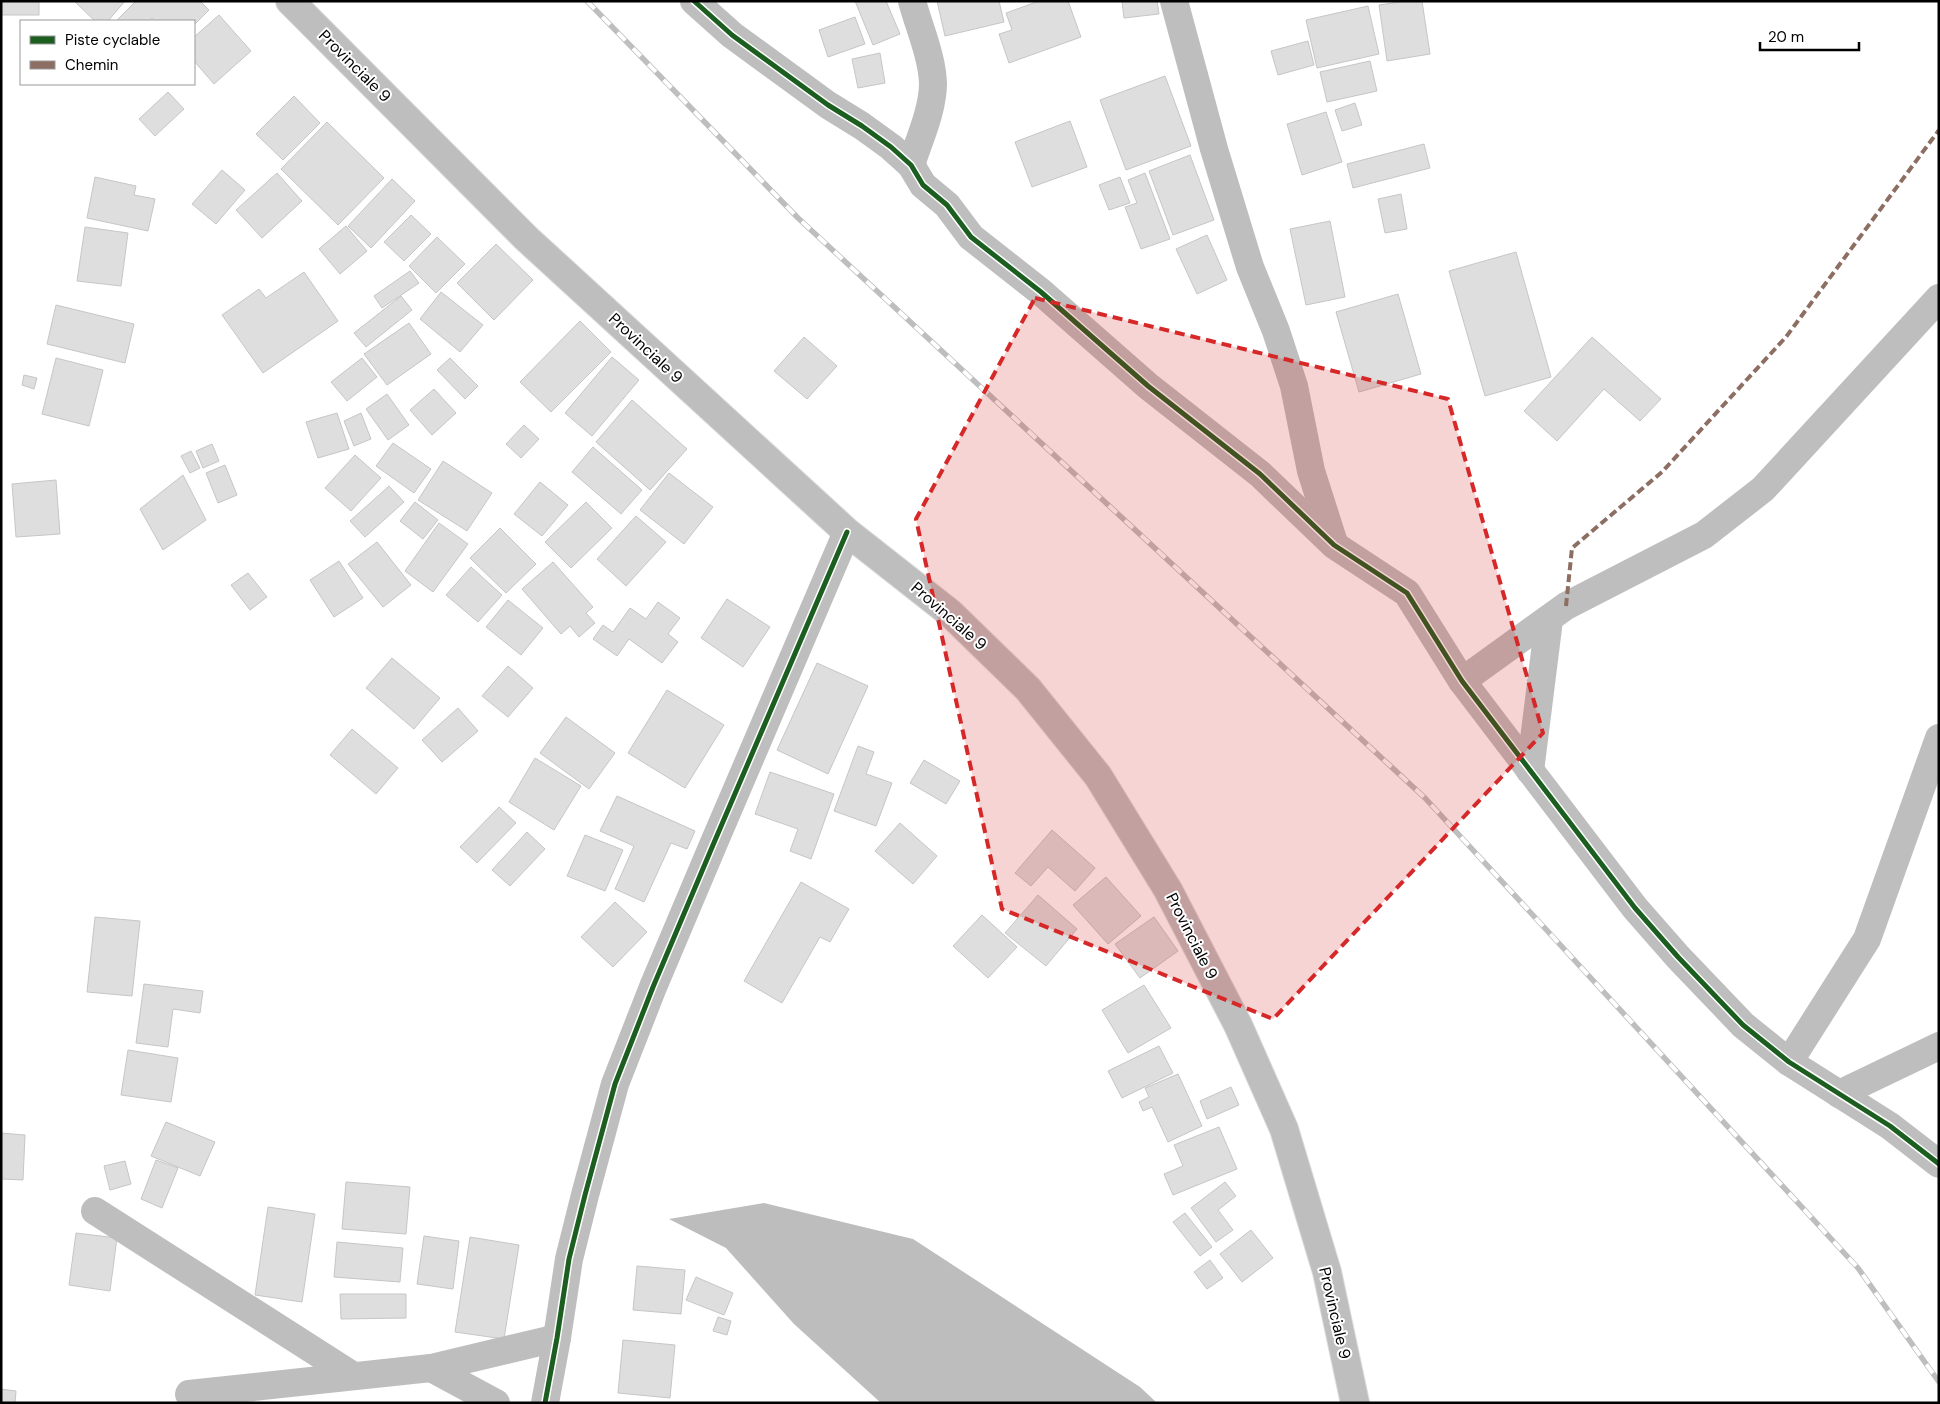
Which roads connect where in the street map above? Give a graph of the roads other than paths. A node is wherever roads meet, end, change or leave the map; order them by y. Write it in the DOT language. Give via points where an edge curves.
graph roads {
  1 [pos="290,1"];
  2 [pos="694,1"];
  3 [pos="912,1"];
  4 [pos="1174,1"];
  5 [pos="911,165"];
  6 [pos="1939,298"];
  7 [pos="847,532"];
  8 [pos="1334,545"];
  9 [pos="1548,620"];
  10 [pos="1462,680"];
  11 [pos="1939,738"];
  12 [pos="1530,772"];
  13 [pos="1939,1046"];
  14 [pos="1789,1062"];
  15 [pos="1839,1094"];
  16 [pos="1939,1164"];
  17 [pos="95,1212"];
  18 [pos="557,1338"];
  19 [pos="431,1368"];
  20 [pos="352,1375"];
  21 [pos="189,1394"];
  22 [pos="496,1403"];
  23 [pos="545,1403"];
  24 [pos="1355,1403"];
  1 -- 7 [label="street, Provinciale 9" via="526,238"];
  2 -- 5 [label="street" via="732,35 891,147"];
  3 -- 5 [label="street" via="933,84 930,105"];
  4 -- 8 [label="street" via="1250,267 1294,386 1311,471"];
  5 -- 8 [label="street" via="923,185 947,205 972,237 1042,292 1148,386 1260,474"];
  6 -- 9 [label="street" via="1763,489 1704,535 1566,606"];
  7 -- 18 [label="street" via="705,863 615,1084 569,1259"];
  7 -- 24 [label="street, Provinciale 9" via="950,613 1028,689 1098,776 1168,890 1238,1026 1284,1129 1327,1272"];
  8 -- 10 [label="street" via="1407,594"];
  9 -- 10 [label="street"];
  9 -- 12 [label="street"];
  10 -- 12 [label="street"];
  11 -- 14 [label="street" via="1868,939"];
  12 -- 14 [label="street" via="1635,908 1678,958 1743,1025"];
  13 -- 15 [label="street"];
  14 -- 15 [label="street"];
  15 -- 16 [label="street" via="1890,1126"];
  17 -- 20 [label="street"];
  18 -- 19 [label="street"];
  18 -- 23 [label="street"];
  19 -- 20 [label="street"];
  19 -- 22 [label="street"];
  20 -- 21 [label="street"];
}
